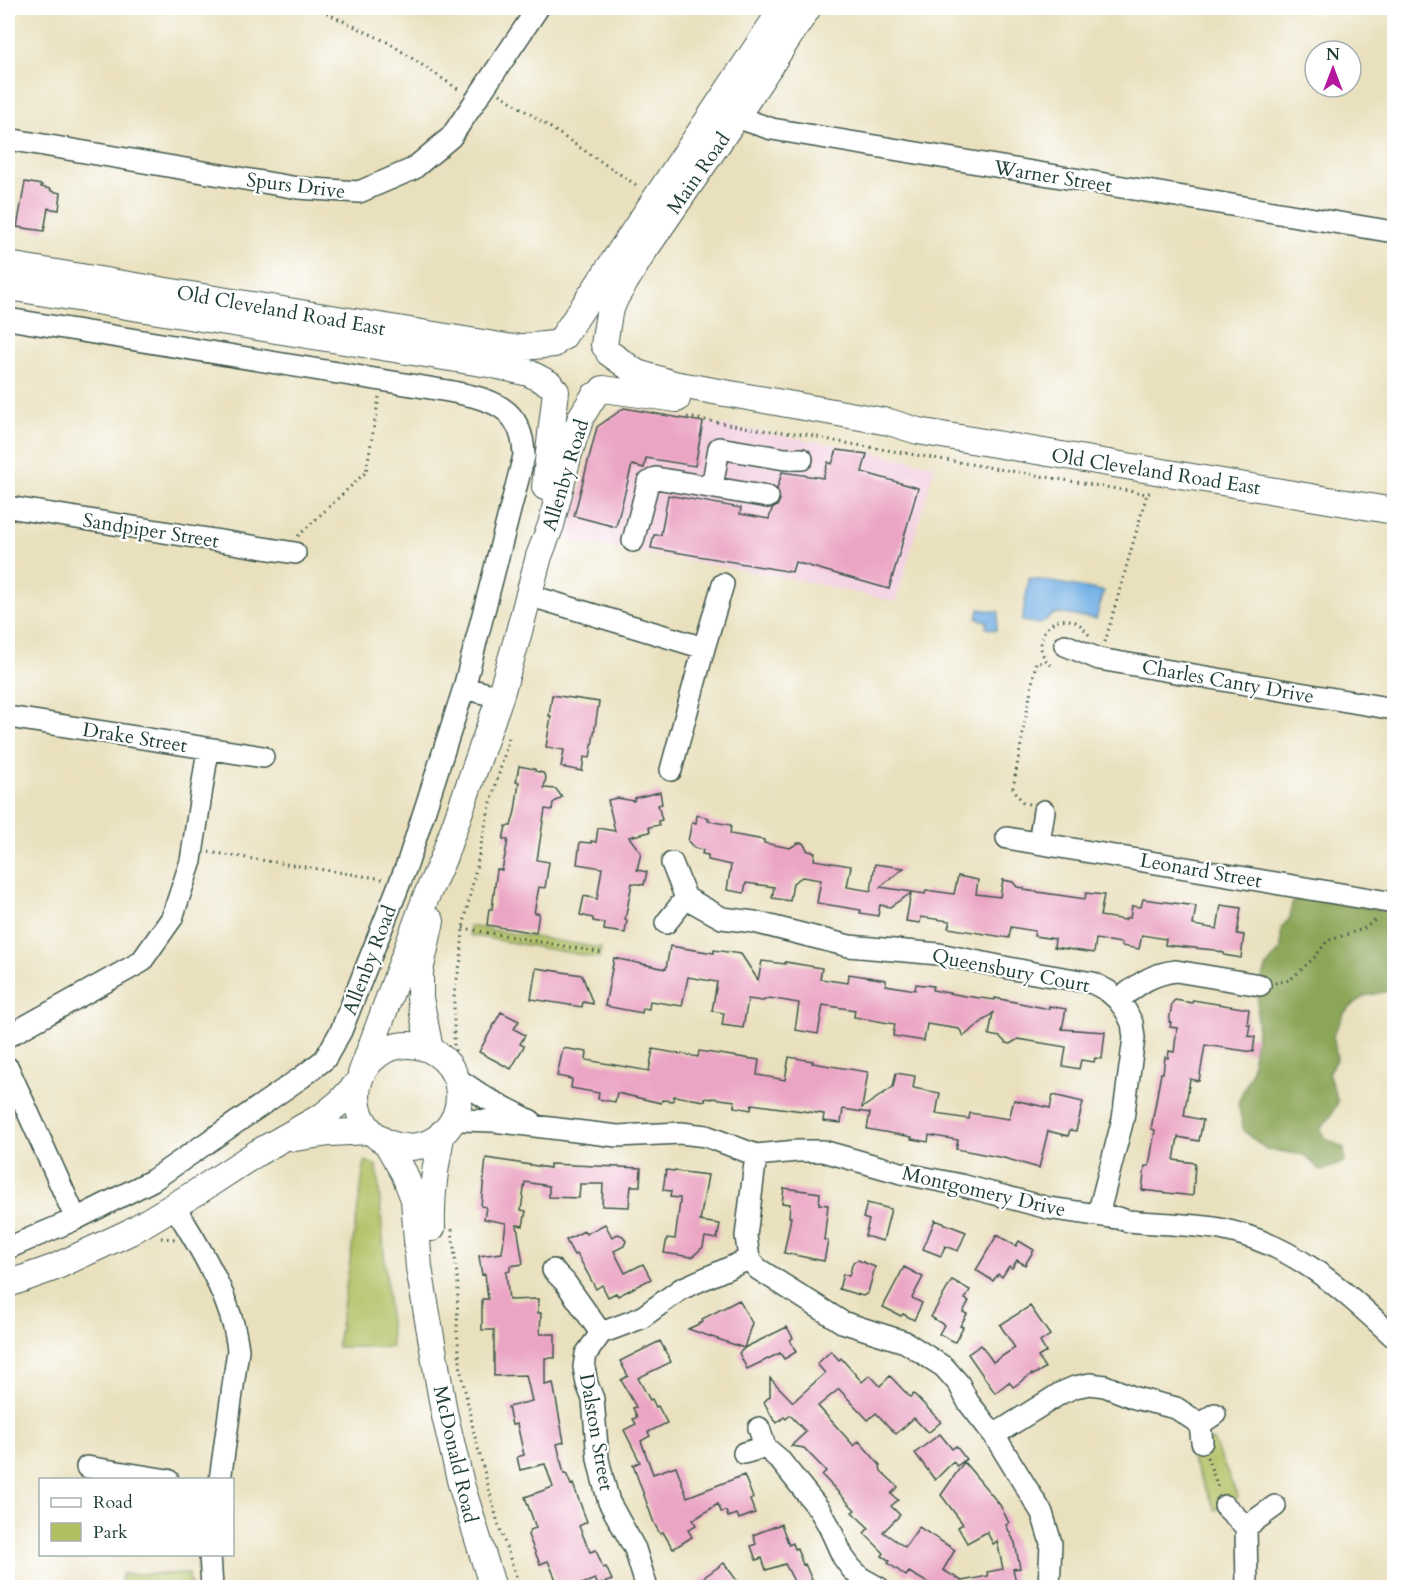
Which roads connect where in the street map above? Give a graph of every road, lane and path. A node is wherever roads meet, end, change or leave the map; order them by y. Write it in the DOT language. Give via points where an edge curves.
graph roads {
  1 [pos="316,8"];
  2 [pos="538,8"];
  3 [pos="783,8"];
  4 [pos="808,8"];
  5 [pos="481,92"];
  6 [pos="726,112"];
  7 [pos="8,139"];
  8 [pos="635,196"];
  9 [pos="1395,232"];
  10 [pos="8,265"];
  11 [pos="8,287"];
  12 [pos="8,319"];
  13 [pos="559,340"];
  14 [pos="607,349"];
  15 [pos="553,388"];
  16 [pos="381,389"];
  17 [pos="599,392"];
  18 [pos="683,417"];
  19 [pos="918,431"];
  20 [pos="802,459"];
  21 [pos="712,487"];
  22 [pos="1155,490"];
  23 [pos="1147,494"];
  24 [pos="768,497"];
  25 [pos="8,507"];
  26 [pos="1395,511"];
  27 [pos="633,541"];
  28 [pos="296,544"];
  29 [pos="539,556"];
  30 [pos="723,584"];
  31 [pos="528,594"];
  32 [pos="1096,642"];
  33 [pos="1065,645"];
  34 [pos="1103,646"];
  35 [pos="704,648"];
  36 [pos="1044,658"];
  37 [pos="1051,665"];
  38 [pos="464,688"];
  39 [pos="500,697"];
  40 [pos="1395,709"];
  41 [pos="8,717"];
  42 [pos="512,728"];
  43 [pos="208,749"];
  44 [pos="263,757"];
  45 [pos="671,770"];
  46 [pos="1044,811"];
  47 [pos="1007,838"];
  48 [pos="1039,843"];
  49 [pos="193,849"];
  50 [pos="443,859"];
  51 [pos="672,863"];
  52 [pos="386,880"];
  53 [pos="686,898"];
  54 [pos="1393,903"];
  55 [pos="666,923"];
  56 [pos="463,928"];
  57 [pos="603,953"];
  58 [pos="1260,985"];
  59 [pos="1118,1000"];
  60 [pos="8,1036"];
  61 [pos="430,1049"];
  62 [pos="8,1068"];
  63 [pos="461,1073"];
  64 [pos="359,1079"];
  65 [pos="448,1125"];
  66 [pos="545,1128"];
  67 [pos="378,1137"];
  68 [pos="277,1143"];
  69 [pos="756,1155"];
  70 [pos="178,1163"];
  71 [pos="197,1192"];
  72 [pos="174,1206"];
  73 [pos="1098,1215"];
  74 [pos="76,1219"];
  75 [pos="452,1221"];
  76 [pos="179,1238"];
  77 [pos="152,1240"];
  78 [pos="8,1248"];
  79 [pos="750,1259"];
  80 [pos="553,1270"];
  81 [pos="8,1284"];
  82 [pos="429,1317"];
  83 [pos="601,1334"];
  84 [pos="1395,1337"];
  85 [pos="1206,1427"];
  86 [pos="994,1435"];
  87 [pos="744,1453"];
  88 [pos="87,1467"];
  89 [pos="161,1478"];
  90 [pos="220,1478"];
  91 [pos="1225,1506"];
  92 [pos="1275,1506"];
  93 [pos="1246,1527"];
  94 [pos="210,1556"];
  95 [pos="212,1587"];
  96 [pos="493,1587"];
  97 [pos="520,1587"];
  98 [pos="647,1587"];
  99 [pos="879,1587"];
  100 [pos="1049,1587"];
  101 [pos="1246,1587"];
  1 -- 5 [label="path"];
  2 -- 5 [label="street, Spurs Drive"];
  3 -- 6 [label="main road, Main Road"];
  4 -- 6 [label="main road, Main Road"];
  5 -- 7 [label="street, Spurs Drive" via="451,137 413,169 359,192 298,188"];
  5 -- 8 [label="path" via="640,188"];
  6 -- 9 [label="street, Warner Street" via="772,129"];
  6 -- 13 [label="main road, Main Road"];
  6 -- 14 [label="main road, Main Road" via="616,297 609,313"];
  10 -- 13 [label="main road, Old Cleveland Road East" via="502,347"];
  11 -- 15 [label="main road, Old Cleveland Road East" via="494,365 528,373"];
  12 -- 38 [label="street, Allenby Road" via="448,391 498,405 516,425 524,443 524,456"];
  13 -- 14 [label="main road" via="585,334"];
  13 -- 15 [label="main road" via="545,363"];
  14 -- 17 [label="main road" via="612,372"];
  14 -- 19 [label="main road, Old Cleveland Road East" via="638,373 674,384 889,422"];
  15 -- 17 [label="main road" via="574,399"];
  15 -- 29 [label="main road, Allenby Road"];
  16 -- 28 [label="path" via="366,472"];
  17 -- 19 [label="main road, Old Cleveland Road East" via="649,394 887,432"];
  17 -- 29 [label="main road, Allenby Road" via="581,417"];
  18 -- 23 [label="path" via="805,434"];
  19 -- 26 [label="main road, Old Cleveland Road East"];
  20 -- 21 [label="street" via="718,448"];
  21 -- 24 [label="street"];
  21 -- 27 [label="street" via="656,478 648,483"];
  22 -- 23 [label="path"];
  23 -- 34 [label="path"];
  25 -- 28 [label="street, Sandpiper Street"];
  29 -- 31 [label="main road, Allenby Road"];
  30 -- 35 [label="street"];
  31 -- 35 [label="street"];
  31 -- 39 [label="main road, Allenby Road"];
  32 -- 36 [label="path" via="1073,621 1054,622 1043,632 1040,649"];
  33 -- 40 [label="street, Charles Canty Drive" via="1099,659"];
  35 -- 45 [label="street"];
  36 -- 37 [label="path"];
  36 -- 46 [label="path" via="1036,662 1013,788 1023,803"];
  38 -- 39 [label="street"];
  38 -- 70 [label="street, Allenby Road" via="408,862 341,1031 325,1059"];
  39 -- 50 [label="main road, Allenby Road"];
  41 -- 43 [label="street, Drake Street"];
  42 -- 56 [label="path" via="488,813"];
  43 -- 44 [label="street, Drake Street"];
  43 -- 49 [label="street"];
  46 -- 48 [label="street"];
  47 -- 48 [label="street, Leonard Street"];
  48 -- 54 [label="street, Leonard Street"];
  49 -- 52 [label="path"];
  49 -- 60 [label="street" via="172,918 141,962"];
  50 -- 61 [label="main road, Allenby Road" via="420,971 420,998"];
  50 -- 64 [label="main road, Allenby Road"];
  51 -- 53 [label="street"];
  53 -- 55 [label="street"];
  53 -- 59 [label="street, Queensbury Court" via="722,918 849,945 939,954 1092,983"];
  54 -- 58 [label="path" via="1363,928 1327,941 1290,980"];
  56 -- 57 [label="path"];
  56 -- 63 [label="path" via="454,994 454,1047"];
  58 -- 59 [label="street" via="1162,973 1149,977"];
  59 -- 73 [label="street, Queensbury Court" via="1132,1023 1134,1038 1123,1119"];
  61 -- 63 [label="main road"];
  61 -- 64 [label="main road" via="398,1045 383,1051 370,1060"];
  62 -- 74 [label="street"];
  63 -- 65 [label="main road" via="459,1098"];
  63 -- 66 [label="street, Montgomery Drive" via="486,1098"];
  64 -- 67 [label="main road" via="358,1109"];
  64 -- 68 [label="main road, Allenby Road" via="324,1115"];
  65 -- 66 [label="street, Montgomery Drive" via="476,1119"];
  65 -- 67 [label="main road" via="430,1142 416,1146 401,1146"];
  65 -- 82 [label="main road, McDonald Road" via="434,1171 431,1198 433,1266"];
  66 -- 69 [label="street, Montgomery Drive" via="617,1136 706,1136"];
  67 -- 68 [label="main road, Allenby Road" via="308,1135"];
  67 -- 82 [label="main road, McDonald Road" via="404,1173 414,1199 419,1268"];
  68 -- 71 [label="main road, Allenby Road"];
  69 -- 73 [label="street, Montgomery Drive" via="823,1151 1047,1208"];
  69 -- 79 [label="street" via="746,1236"];
  70 -- 71 [label="street"];
  70 -- 74 [label="street, Allenby Road"];
  71 -- 72 [label="main road, Allenby Road"];
  72 -- 81 [label="main road, Allenby Road" via="89,1252"];
  72 -- 90 [label="street" via="199,1245 236,1332 238,1350"];
  73 -- 84 [label="street, Montgomery Drive" via="1221,1229 1267,1243 1314,1267"];
  74 -- 78 [label="street, Allenby Road"];
  75 -- 97 [label="path" via="462,1372 498,1523"];
  76 -- 77 [label="path"];
  79 -- 83 [label="street" via="681,1289 641,1318"];
  79 -- 86 [label="street" via="758,1269 832,1317 905,1342 944,1367"];
  80 -- 83 [label="street"];
  82 -- 96 [label="main road, McDonald Road" via="453,1454"];
  83 -- 98 [label="street, Dalston Street" via="586,1354 584,1367 593,1399 598,1459 609,1502 635,1549"];
  85 -- 86 [label="street" via="1176,1408 1090,1384 1061,1393"];
  85 -- 91 [label="path"];
  86 -- 100 [label="street" via="1042,1513 1051,1543"];
  87 -- 99 [label="street" via="762,1438 819,1509 851,1568"];
  88 -- 89 [label="street"];
  91 -- 93 [label="street"];
  92 -- 93 [label="street"];
  93 -- 101 [label="street"];
  94 -- 95 [label="street"];
}
